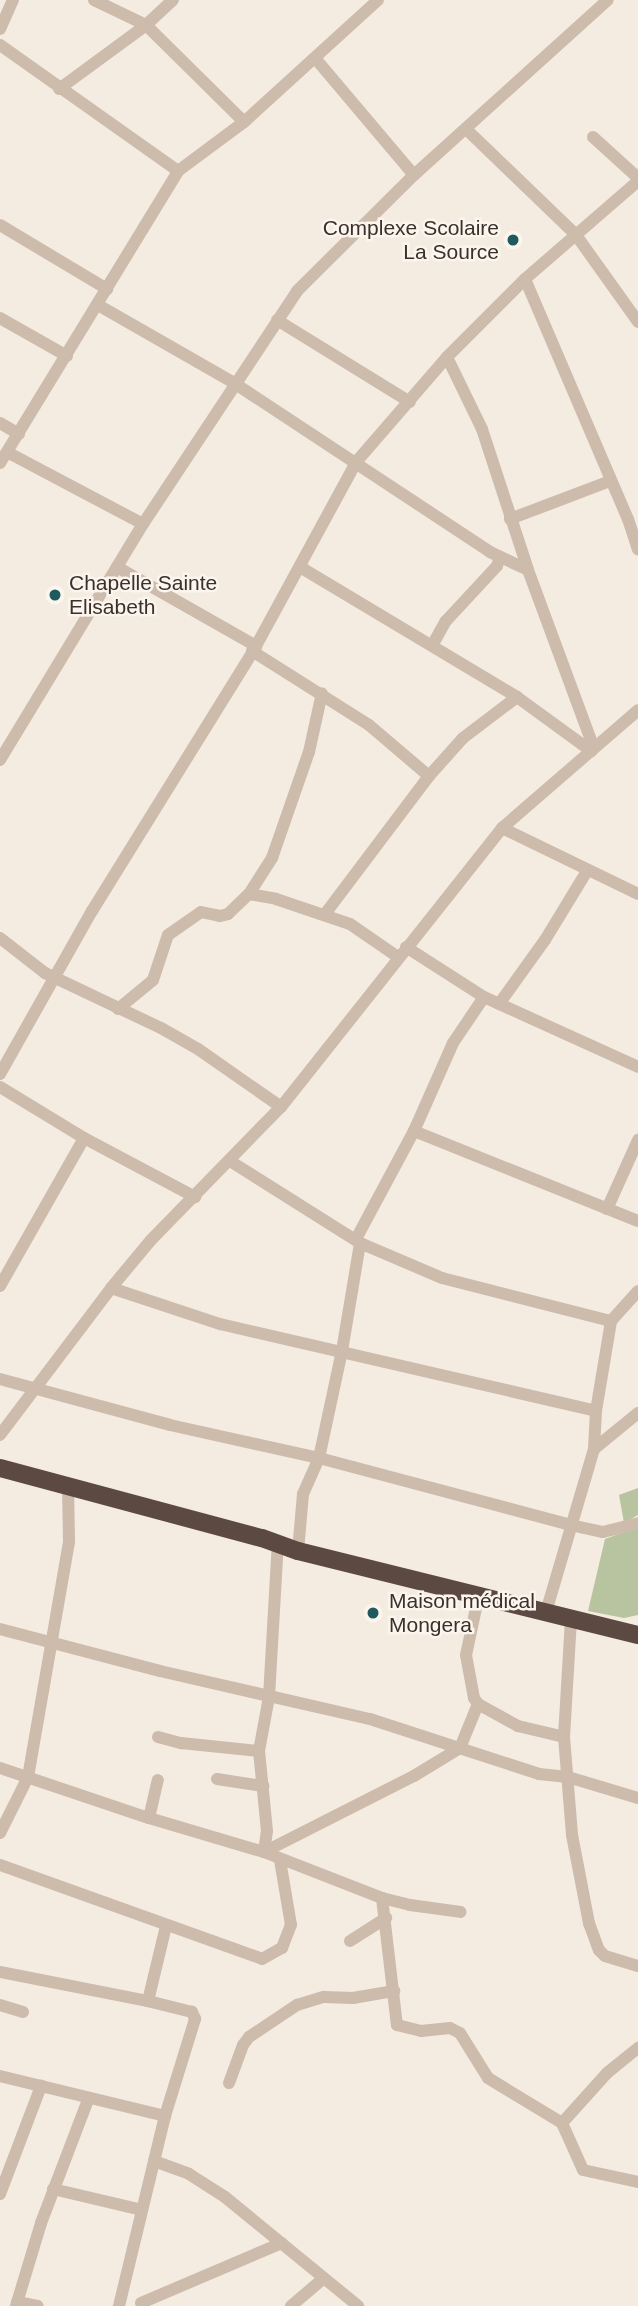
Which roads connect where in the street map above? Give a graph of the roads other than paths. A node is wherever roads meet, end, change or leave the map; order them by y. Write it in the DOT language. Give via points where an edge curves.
graph roads {
  1 [pos="13,0"];
  2 [pos="94,0"];
  3 [pos="173,0"];
  4 [pos="378,0"];
  5 [pos="608,0"];
  6 [pos="146,25"];
  7 [pos="0,29"];
  8 [pos="0,45"];
  9 [pos="314,58"];
  10 [pos="59,89"];
  11 [pos="244,122"];
  12 [pos="466,129"];
  13 [pos="593,137"];
  14 [pos="178,171"];
  15 [pos="414,175"];
  16 [pos="638,180"];
  17 [pos="0,225"];
  18 [pos="576,235"];
  19 [pos="525,279"];
  20 [pos="107,289"];
  21 [pos="98,305"];
  22 [pos="0,318"];
  23 [pos="277,320"];
  24 [pos="638,322"];
  25 [pos="67,356"];
  26 [pos="447,357"];
  27 [pos="234,383"];
  28 [pos="410,402"];
  29 [pos="0,423"];
  30 [pos="19,434"];
  31 [pos="7,452"];
  32 [pos="357,461"];
  33 [pos="0,463"];
  34 [pos="610,481"];
  35 [pos="510,519"];
  36 [pos="143,524"];
  37 [pos="638,550"];
  38 [pos="499,557"];
  39 [pos="117,567"];
  40 [pos="300,567"];
  41 [pos="527,570"];
  42 [pos="433,644"];
  43 [pos="254,648"];
  44 [pos="322,693"];
  45 [pos="517,696"];
  46 [pos="638,710"];
  47 [pos="592,749"];
  48 [pos="0,760"];
  49 [pos="429,776"];
  50 [pos="502,828"];
  51 [pos="587,871"];
  52 [pos="249,894"];
  53 [pos="638,894"];
  54 [pos="325,914"];
  55 [pos="0,939"];
  56 [pos="402,952"];
  57 [pos="55,977"];
  58 [pos="484,997"];
  59 [pos="499,1004"];
  60 [pos="118,1009"];
  61 [pos="638,1067"];
  62 [pos="0,1074"];
  63 [pos="0,1087"];
  64 [pos="281,1107"];
  65 [pos="414,1131"];
  66 [pos="84,1138"];
  67 [pos="638,1140"];
  68 [pos="230,1160"];
  69 [pos="195,1197"];
  70 [pos="607,1209"];
  71 [pos="638,1221"];
  72 [pos="358,1241"];
  73 [pos="0,1256"];
  74 [pos="12,1264"];
  75 [pos="0,1286"];
  76 [pos="111,1288"];
  77 [pos="638,1291"];
  78 [pos="611,1321"];
  79 [pos="342,1351"];
  80 [pos="0,1379"];
  81 [pos="35,1388"];
  82 [pos="596,1411"];
  83 [pos="638,1413"];
  84 [pos="0,1435"];
  85 [pos="594,1449"];
  86 [pos="319,1458"];
  87 [pos="0,1468"];
  88 [pos="68,1486"];
  89 [pos="638,1523"];
  90 [pos="570,1525"];
  91 [pos="278,1543"];
  92 [pos="298,1551"];
  93 [pos="479,1594"];
  94 [pos="546,1612"];
  95 [pos="571,1620"];
  96 [pos="0,1629"];
  97 [pos="638,1635"];
  98 [pos="53,1642"];
  99 [pos="269,1697"];
  100 [pos="478,1704"];
  101 [pos="158,1737"];
  102 [pos="564,1737"];
  103 [pos="460,1748"];
  104 [pos="260,1751"];
  105 [pos="0,1768"];
  106 [pos="28,1777"];
  107 [pos="568,1777"];
  108 [pos="217,1779"];
  109 [pos="158,1780"];
  110 [pos="263,1786"];
  111 [pos="638,1798"];
  112 [pos="149,1818"];
  113 [pos="0,1833"];
  114 [pos="264,1852"];
  115 [pos="280,1860"];
  116 [pos="0,1865"];
  117 [pos="383,1898"];
  118 [pos="461,1912"];
  119 [pos="386,1918"];
  120 [pos="166,1926"];
  121 [pos="350,1941"];
  122 [pos="638,1966"];
  123 [pos="0,1972"];
  124 [pos="394,1991"];
  125 [pos="148,2001"];
  126 [pos="0,2005"];
  127 [pos="23,2012"];
  128 [pos="638,2048"];
  129 [pos="0,2076"];
  130 [pos="229,2083"];
  131 [pos="41,2086"];
  132 [pos="88,2100"];
  133 [pos="165,2116"];
  134 [pos="562,2123"];
  135 [pos="154,2161"];
  136 [pos="3,2176"];
  137 [pos="638,2182"];
  138 [pos="53,2189"];
  139 [pos="0,2194"];
  140 [pos="142,2210"];
  141 [pos="282,2243"];
  142 [pos="324,2278"];
  143 [pos="120,2300"];
  144 [pos="17,2304"];
  145 [pos="143,2304"];
  146 [pos="38,2306"];
  147 [pos="292,2306"];
  148 [pos="358,2306"];
  1 -- 7 [label="street"];
  2 -- 6 [label="street"];
  3 -- 6 [label="street"];
  4 -- 9 [label="street"];
  5 -- 12 [label="street"];
  6 -- 10 [label="street"];
  6 -- 11 [label="street"];
  8 -- 10 [label="street"];
  9 -- 11 [label="street"];
  9 -- 15 [label="street"];
  10 -- 14 [label="street"];
  11 -- 14 [label="street"];
  12 -- 15 [label="street"];
  12 -- 18 [label="street"];
  13 -- 16 [label="street"];
  14 -- 20 [label="street"];
  15 -- 23 [label="street" via="318,268"];
  16 -- 18 [label="street"];
  17 -- 20 [label="street"];
  18 -- 19 [label="street"];
  18 -- 24 [label="street"];
  19 -- 26 [label="street"];
  19 -- 34 [label="street"];
  20 -- 21 [label="street"];
  21 -- 25 [label="street"];
  21 -- 27 [label="street"];
  22 -- 25 [label="street"];
  23 -- 27 [label="street"];
  23 -- 28 [label="street"];
  25 -- 30 [label="street"];
  26 -- 28 [label="street"];
  26 -- 35 [label="street" via="482,429"];
  27 -- 32 [label="street"];
  27 -- 36 [label="street"];
  28 -- 32 [label="street"];
  29 -- 30 [label="street"];
  30 -- 31 [label="street"];
  31 -- 33 [label="street"];
  31 -- 36 [label="street"];
  32 -- 38 [label="street"];
  32 -- 40 [label="street"];
  34 -- 35 [label="street"];
  34 -- 37 [label="street"];
  35 -- 41 [label="street"];
  36 -- 39 [label="street"];
  38 -- 41 [label="street"];
  38 -- 42 [label="street" via="479,590 446,621"];
  39 -- 43 [label="street"];
  39 -- 48 [label="street"];
  40 -- 42 [label="street"];
  40 -- 43 [label="street"];
  41 -- 47 [label="street"];
  42 -- 45 [label="street"];
  43 -- 44 [label="street"];
  43 -- 57 [label="street"];
  44 -- 49 [label="street" via="369,725"];
  44 -- 52 [label="street" via="293,803 272,858"];
  45 -- 47 [label="street"];
  45 -- 49 [label="street" via="463,738"];
  46 -- 47 [label="street"];
  47 -- 50 [label="street"];
  49 -- 54 [label="street"];
  50 -- 51 [label="street"];
  50 -- 56 [label="street"];
  51 -- 53 [label="street"];
  51 -- 59 [label="street"];
  52 -- 54 [label="street"];
  52 -- 60 [label="street" via="226,916 201,912 168,935 153,980"];
  54 -- 56 [label="street"];
  55 -- 57 [label="street"];
  56 -- 58 [label="street"];
  56 -- 64 [label="street"];
  57 -- 60 [label="street"];
  57 -- 62 [label="street"];
  58 -- 59 [label="street"];
  58 -- 65 [label="street" via="453,1043"];
  59 -- 61 [label="street"];
  60 -- 64 [label="street" via="190,1044"];
  63 -- 66 [label="street"];
  64 -- 68 [label="street"];
  65 -- 70 [label="street"];
  65 -- 72 [label="street"];
  66 -- 69 [label="street"];
  66 -- 74 [label="street"];
  67 -- 70 [label="street"];
  68 -- 69 [label="street"];
  68 -- 72 [label="street"];
  69 -- 76 [label="street"];
  70 -- 71 [label="street"];
  72 -- 78 [label="street" via="463,1285"];
  72 -- 79 [label="street"];
  73 -- 74 [label="street"];
  74 -- 75 [label="street"];
  76 -- 79 [label="street" via="220,1324"];
  76 -- 81 [label="street"];
  77 -- 78 [label="street"];
  78 -- 82 [label="street"];
  79 -- 82 [label="street"];
  79 -- 86 [label="street"];
  80 -- 81 [label="street"];
  81 -- 84 [label="street"];
  81 -- 86 [label="street" via="170,1425"];
  82 -- 85 [label="street"];
  83 -- 85 [label="street"];
  85 -- 90 [label="street"];
  86 -- 90 [label="street"];
  86 -- 92 [label="street" via="303,1494"];
  87 -- 88 [label="highway"];
  88 -- 91 [label="highway"];
  88 -- 98 [label="street" via="69,1542"];
  89 -- 90 [label="street" via="603,1532"];
  90 -- 94 [label="street"];
  91 -- 92 [label="highway"];
  91 -- 99 [label="street"];
  92 -- 93 [label="highway"];
  93 -- 94 [label="highway"];
  93 -- 100 [label="street" via="466,1655 470,1688"];
  94 -- 95 [label="highway"];
  95 -- 97 [label="highway"];
  95 -- 102 [label="street"];
  96 -- 98 [label="street"];
  98 -- 99 [label="street"];
  98 -- 106 [label="street"];
  99 -- 103 [label="street" via="370,1719"];
  99 -- 104 [label="street"];
  100 -- 102 [label="street" via="518,1726"];
  100 -- 103 [label="street"];
  101 -- 104 [label="street"];
  102 -- 107 [label="street"];
  103 -- 107 [label="street" via="539,1774"];
  103 -- 114 [label="street"];
  104 -- 110 [label="street"];
  105 -- 106 [label="street"];
  106 -- 112 [label="street"];
  106 -- 113 [label="street"];
  107 -- 111 [label="street"];
  107 -- 122 [label="street" via="574,1848 592,1932 605,1956"];
  108 -- 110 [label="street"];
  109 -- 112 [label="street"];
  110 -- 114 [label="street"];
  112 -- 114 [label="street"];
  114 -- 115 [label="street"];
  115 -- 117 [label="street"];
  115 -- 120 [label="street" via="291,1925 287,1940 272,1954 255,1958"];
  116 -- 120 [label="street"];
  117 -- 118 [label="street"];
  117 -- 119 [label="street"];
  119 -- 121 [label="street"];
  119 -- 124 [label="street"];
  120 -- 125 [label="street"];
  123 -- 125 [label="street"];
  124 -- 130 [label="street" via="324,1997 297,2005 249,2037"];
  124 -- 134 [label="street" via="397,2025 421,2031 450,2028 460,2033 488,2078"];
  125 -- 133 [label="street" via="195,2015"];
  126 -- 127 [label="street"];
  128 -- 134 [label="street" via="607,2073"];
  129 -- 131 [label="street"];
  131 -- 132 [label="street"];
  131 -- 136 [label="street"];
  132 -- 133 [label="street"];
  132 -- 138 [label="street"];
  133 -- 135 [label="street"];
  134 -- 137 [label="street" via="583,2170"];
  135 -- 140 [label="street"];
  135 -- 141 [label="street" via="189,2174 225,2197"];
  136 -- 139 [label="street"];
  138 -- 140 [label="street"];
  138 -- 144 [label="street"];
  140 -- 143 [label="street"];
  141 -- 142 [label="street"];
  141 -- 145 [label="street"];
  142 -- 147 [label="street"];
  142 -- 148 [label="street"];
  143 -- 145 [label="street"];
  144 -- 146 [label="street"];
}
